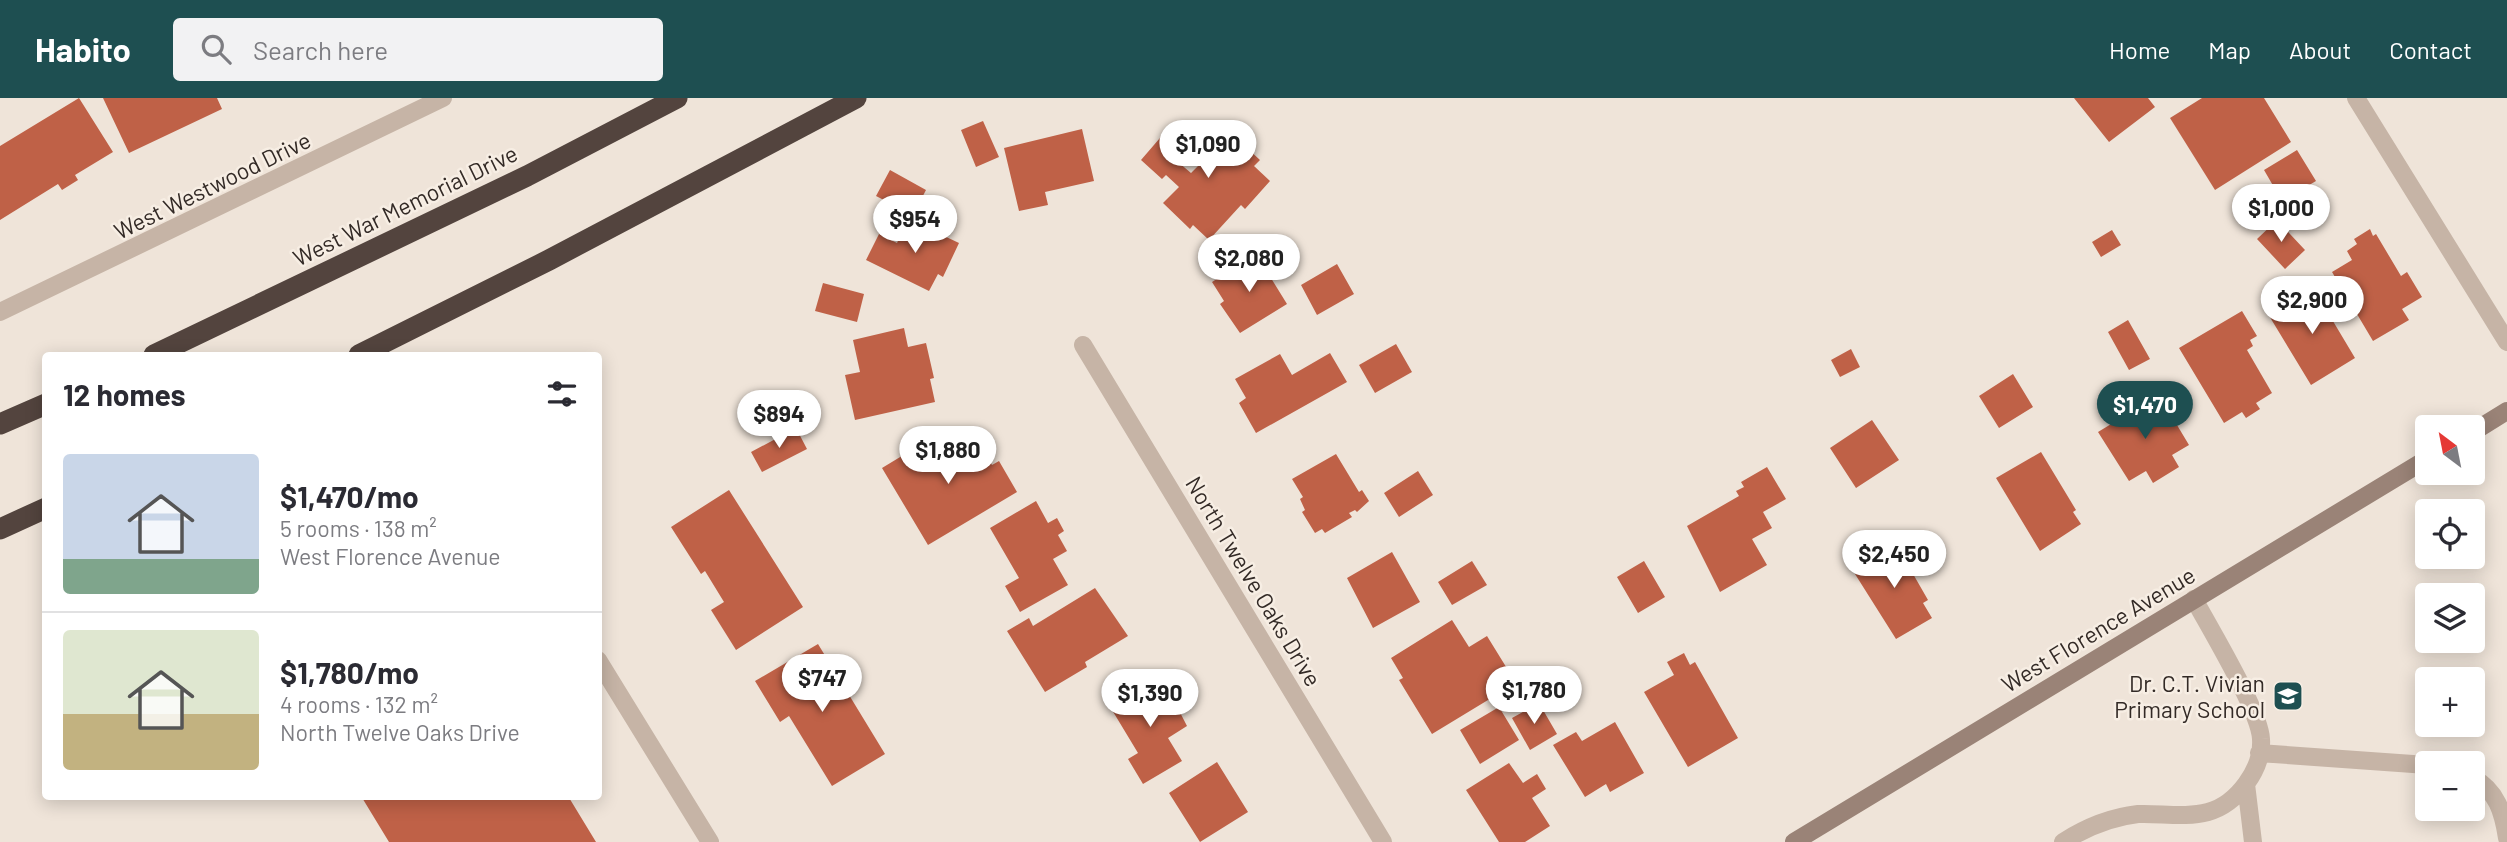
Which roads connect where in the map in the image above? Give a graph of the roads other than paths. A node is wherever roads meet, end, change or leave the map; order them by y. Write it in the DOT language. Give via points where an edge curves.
graph roads {
  1 [pos="443,98"];
  2 [pos="677,98"];
  3 [pos="856,98"];
  4 [pos="2356,98"];
  5 [pos="0,312"];
  6 [pos="2507,342"];
  7 [pos="1083,345"];
  8 [pos="160,352"];
  9 [pos="365,352"];
  10 [pos="42,406"];
  11 [pos="2507,411"];
  12 [pos="0,424"];
  13 [pos="2485,425"];
  14 [pos="2415,466"];
  15 [pos="42,510"];
  16 [pos="0,529"];
  17 [pos="2194,599"];
  18 [pos="602,666"];
  19 [pos="2259,753"];
  20 [pos="2415,764"];
  21 [pos="2246,784"];
  22 [pos="2485,784"];
  23 [pos="2507,838"];
  24 [pos="710,842"];
  25 [pos="1383,842"];
  26 [pos="1794,842"];
  27 [pos="2063,842"];
  28 [pos="2253,842"];
  1 -- 5 [label="street, West Westwood Drive"];
  2 -- 8 [label="highway, West War Memorial Drive" via="505,187"];
  3 -- 9 [label="highway"];
  4 -- 6 [label="street"];
  7 -- 25 [label="street, North Twelve Oaks Drive"];
  10 -- 12 [label="highway"];
  11 -- 13 [label="street"];
  14 -- 17 [label="street, West Florence Avenue"];
  15 -- 16 [label="highway"];
  17 -- 19 [label="street" via="2248,703 2262,738"];
  17 -- 26 [label="street, West Florence Avenue"];
  18 -- 24 [label="street"];
  19 -- 20 [label="street"];
  19 -- 21 [label="street"];
  21 -- 27 [label="street" via="2230,801 2207,812 2136,814 2096,824"];
  21 -- 28 [label="street"];
  22 -- 23 [label="street" via="2503,812"];
}
